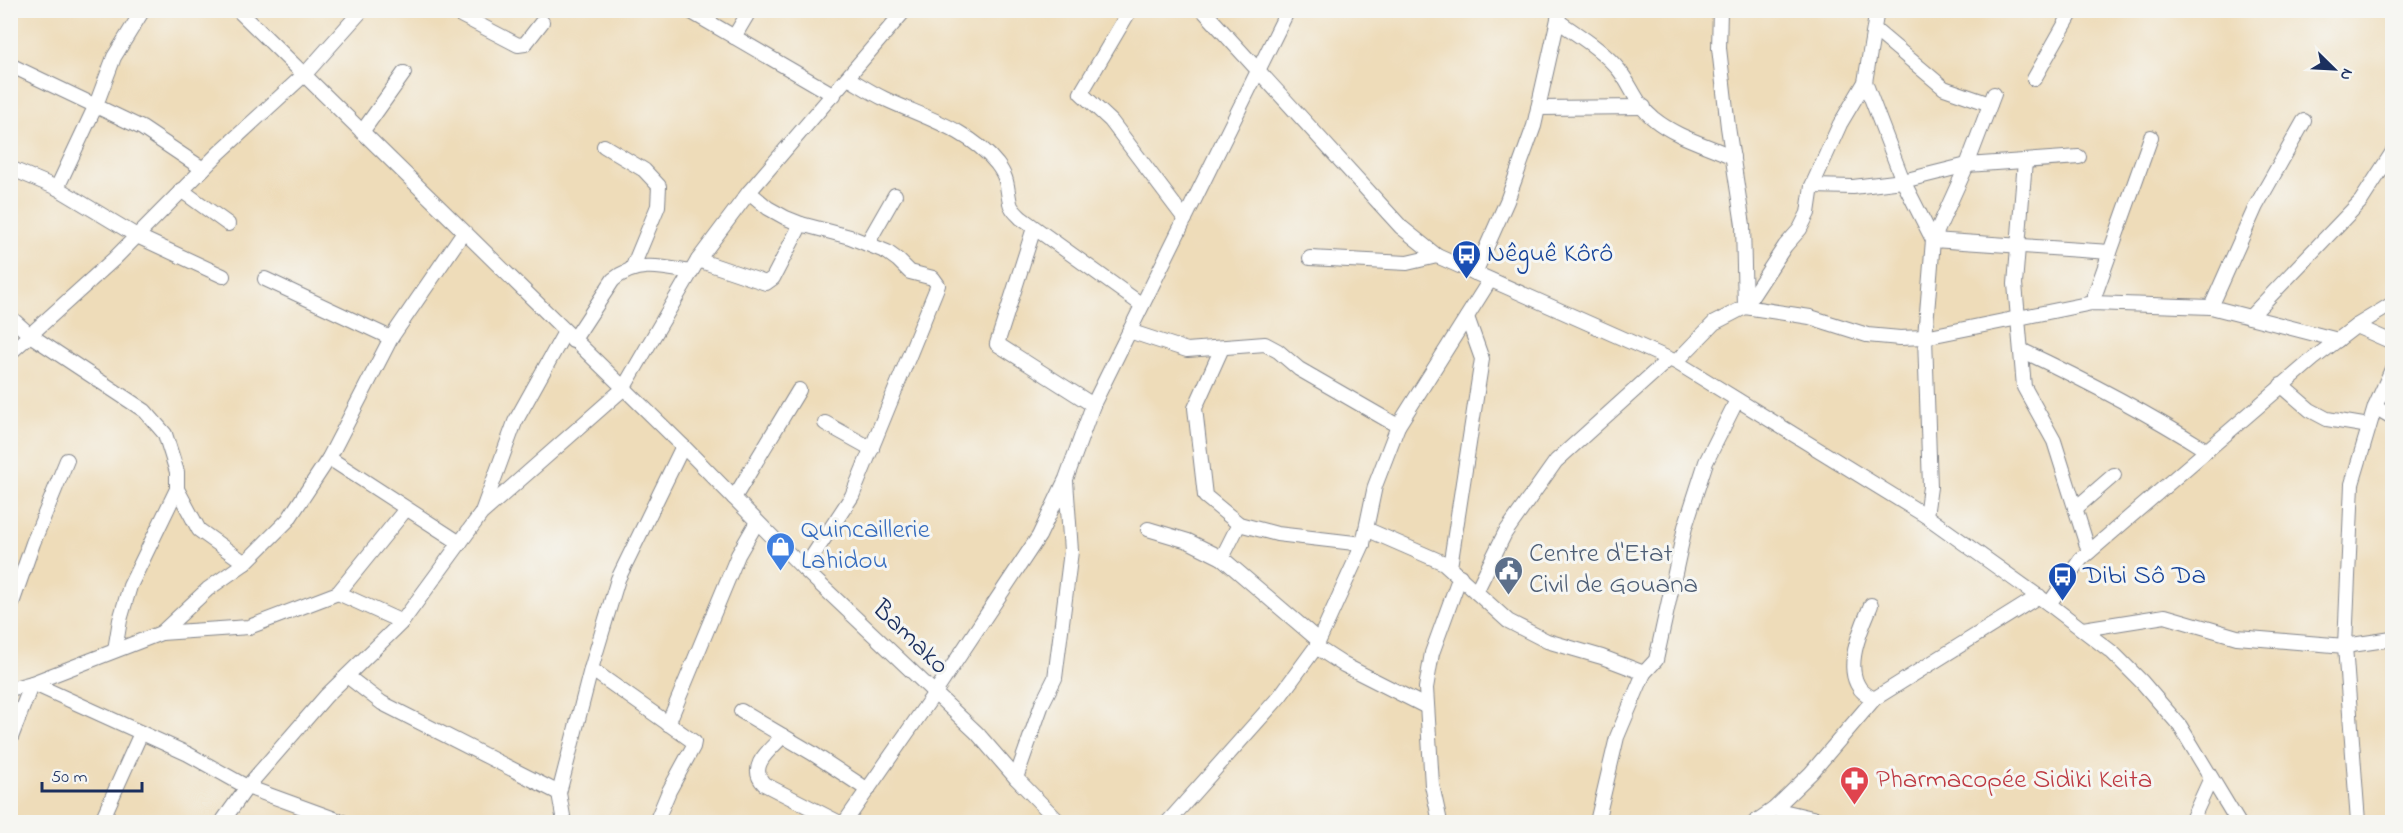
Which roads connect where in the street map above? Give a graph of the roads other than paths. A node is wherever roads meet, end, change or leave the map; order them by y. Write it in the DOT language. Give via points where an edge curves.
graph roads {
  1 [pos="143,10"];
  2 [pos="238,10"];
  3 [pos="362,10"];
  4 [pos="451,10"];
  5 [pos="688,10"];
  6 [pos="750,10"];
  7 [pos="905,10"];
  8 [pos="1130,10"];
  9 [pos="1203,10"];
  10 [pos="1288,10"];
  11 [pos="1720,10"];
  12 [pos="2073,10"];
  13 [pos="1875,11"];
  14 [pos="1559,16"];
  15 [pos="542,22"];
  16 [pos="1874,29"];
  17 [pos="734,37"];
  18 [pos="11,66"];
  19 [pos="1259,72"];
  20 [pos="404,73"];
  21 [pos="304,75"];
  22 [pos="848,78"];
  23 [pos="2034,79"];
  24 [pos="1865,82"];
  25 [pos="834,95"];
  26 [pos="96,105"];
  27 [pos="1644,107"];
  28 [pos="1538,108"];
  29 [pos="2304,121"];
  30 [pos="362,132"];
  31 [pos="2151,137"];
  32 [pos="604,146"];
  33 [pos="2392,153"];
  34 [pos="1732,157"];
  35 [pos="2079,157"];
  36 [pos="2025,161"];
  37 [pos="1968,165"];
  38 [pos="10,168"];
  39 [pos="203,169"];
  40 [pos="1904,181"];
  41 [pos="1812,186"];
  42 [pos="57,188"];
  43 [pos="181,190"];
  44 [pos="749,192"];
  45 [pos="895,195"];
  46 [pos="1185,219"];
  47 [pos="228,224"];
  48 [pos="801,224"];
  49 [pos="1034,228"];
  50 [pos="463,233"];
  51 [pos="137,236"];
  52 [pos="1933,240"];
  53 [pos="867,244"];
  54 [pos="2018,246"];
  55 [pos="2110,252"];
  56 [pos="1437,256"];
  57 [pos="1310,258"];
  58 [pos="698,260"];
  59 [pos="632,269"];
  60 [pos="690,272"];
  61 [pos="1475,273"];
  62 [pos="223,276"];
  63 [pos="265,279"];
  64 [pos="1490,280"];
  65 [pos="2092,303"];
  66 [pos="2392,304"];
  67 [pos="1142,305"];
  68 [pos="1745,307"];
  69 [pos="2211,307"];
  70 [pos="10,317"];
  71 [pos="1467,317"];
  72 [pos="2250,317"];
  73 [pos="2018,318"];
  74 [pos="2356,326"];
  75 [pos="1129,331"];
  76 [pos="30,335"];
  77 [pos="569,336"];
  78 [pos="1925,337"];
  79 [pos="391,338"];
  80 [pos="2338,340"];
  81 [pos="2392,342"];
  82 [pos="1221,348"];
  83 [pos="2020,350"];
  84 [pos="10,353"];
  85 [pos="1673,360"];
  86 [pos="2392,369"];
  87 [pos="2281,385"];
  88 [pos="623,389"];
  89 [pos="800,390"];
  90 [pos="1737,400"];
  91 [pos="1093,405"];
  92 [pos="2375,407"];
  93 [pos="2392,417"];
  94 [pos="825,423"];
  95 [pos="1398,426"];
  96 [pos="2369,426"];
  97 [pos="683,446"];
  98 [pos="872,449"];
  99 [pos="2206,450"];
  100 [pos="329,458"];
  101 [pos="67,460"];
  102 [pos="2114,475"];
  103 [pos="1066,479"];
  104 [pos="177,489"];
  105 [pos="734,498"];
  106 [pos="2076,508"];
  107 [pos="406,509"];
  108 [pos="481,514"];
  109 [pos="1926,516"];
  110 [pos="758,522"];
  111 [pos="1239,524"];
  112 [pos="1148,529"];
  113 [pos="1366,529"];
  114 [pos="460,543"];
  115 [pos="1363,544"];
  116 [pos="2090,552"];
  117 [pos="1222,558"];
  118 [pos="245,563"];
  119 [pos="804,569"];
  120 [pos="1455,572"];
  121 [pos="1476,592"];
  122 [pos="338,593"];
  123 [pos="2044,600"];
  124 [pos="1871,604"];
  125 [pos="10,609"];
  126 [pos="402,622"];
  127 [pos="2083,629"];
  128 [pos="160,633"];
  129 [pos="2392,639"];
  130 [pos="1317,643"];
  131 [pos="2345,646"];
  132 [pos="115,650"];
  133 [pos="591,669"];
  134 [pos="1644,673"];
  135 [pos="347,676"];
  136 [pos="32,683"];
  137 [pos="10,689"];
  138 [pos="934,694"];
  139 [pos="1874,699"];
  140 [pos="1427,707"];
  141 [pos="741,711"];
  142 [pos="668,724"];
  143 [pos="141,733"];
  144 [pos="783,736"];
  145 [pos="10,740"];
  146 [pos="1016,778"];
  147 [pos="2211,778"];
  148 [pos="247,787"];
  149 [pos="868,790"];
  150 [pos="560,793"];
  151 [pos="1774,809"];
  152 [pos="101,822"];
  153 [pos="222,822"];
  154 [pos="343,822"];
  155 [pos="564,822"];
  156 [pos="656,822"];
  157 [pos="838,822"];
  158 [pos="845,822"];
  159 [pos="1059,822"];
  160 [pos="1168,822"];
  161 [pos="1440,822"];
  162 [pos="1598,822"];
  163 [pos="1755,822"];
  164 [pos="1829,822"];
  165 [pos="2191,822"];
  166 [pos="2238,822"];
  167 [pos="2358,822"];
  1 -- 26 [label="street" via="114,57"];
  2 -- 21 [label="street, Bamako"];
  3 -- 21 [label="street"];
  4 -- 15 [label="street" via="518,45 525,44"];
  5 -- 17 [label="street"];
  6 -- 17 [label="street"];
  7 -- 22 [label="street"];
  8 -- 46 [label="street" via="1081,93 1111,121"];
  9 -- 19 [label="street"];
  10 -- 19 [label="street"];
  11 -- 34 [label="street" via="1719,48"];
  12 -- 23 [label="street"];
  13 -- 16 [label="street"];
  14 -- 27 [label="street" via="1620,71"];
  14 -- 28 [label="street"];
  16 -- 24 [label="street"];
  16 -- 37 [label="street" via="1944,88 1992,99"];
  17 -- 25 [label="street"];
  18 -- 26 [label="street"];
  19 -- 46 [label="street"];
  19 -- 56 [label="street" via="1401,227"];
  20 -- 30 [label="street"];
  21 -- 30 [label="street, Bamako"];
  21 -- 39 [label="street"];
  22 -- 25 [label="street"];
  22 -- 49 [label="street" via="885,99 939,121 988,155 1004,175 1012,208"];
  24 -- 40 [label="street"];
  24 -- 41 [label="street" via="1840,124"];
  25 -- 44 [label="street"];
  26 -- 39 [label="street" via="142,128"];
  26 -- 42 [label="street"];
  27 -- 28 [label="street"];
  27 -- 34 [label="street" via="1652,118 1675,132"];
  28 -- 61 [label="street" via="1507,201"];
  29 -- 69 [label="street" via="2256,206"];
  30 -- 50 [label="street, Bamako"];
  31 -- 55 [label="street"];
  32 -- 59 [label="street" via="644,170 659,186 658,206"];
  33 -- 72 [label="street" via="2361,201"];
  34 -- 68 [label="street" via="1743,225"];
  35 -- 36 [label="street"];
  36 -- 37 [label="street"];
  36 -- 54 [label="street"];
  37 -- 40 [label="street"];
  37 -- 52 [label="street"];
  38 -- 42 [label="street"];
  39 -- 43 [label="street"];
  40 -- 41 [label="street" via="1853,187"];
  40 -- 52 [label="street"];
  41 -- 68 [label="street" via="1808,213 1800,229"];
  42 -- 51 [label="street"];
  43 -- 47 [label="street"];
  43 -- 51 [label="street"];
  44 -- 48 [label="street" via="768,208"];
  44 -- 58 [label="street"];
  45 -- 53 [label="street"];
  46 -- 67 [label="street"];
  48 -- 53 [label="street"];
  48 -- 58 [label="street" via="773,278 766,283"];
  49 -- 67 [label="street"];
  49 -- 91 [label="street" via="997,344"];
  50 -- 77 [label="street, Bamako"];
  50 -- 79 [label="street"];
  51 -- 62 [label="street"];
  51 -- 76 [label="street"];
  52 -- 54 [label="street"];
  52 -- 78 [label="street"];
  53 -- 98 [label="street" via="898,260 909,272 933,278 938,285"];
  54 -- 55 [label="street"];
  54 -- 73 [label="street"];
  55 -- 65 [label="street"];
  56 -- 57 [label="street" via="1407,263"];
  56 -- 61 [label="street"];
  58 -- 60 [label="street"];
  59 -- 60 [label="street" via="651,265"];
  59 -- 77 [label="street" via="613,280"];
  60 -- 88 [label="street"];
  61 -- 64 [label="street"];
  63 -- 79 [label="street"];
  64 -- 71 [label="street"];
  64 -- 85 [label="street"];
  65 -- 69 [label="street"];
  65 -- 73 [label="street"];
  66 -- 74 [label="street"];
  67 -- 75 [label="street"];
  68 -- 78 [label="street" via="1810,317 1867,335"];
  68 -- 85 [label="street" via="1714,323"];
  69 -- 72 [label="street"];
  70 -- 76 [label="street"];
  71 -- 95 [label="street"];
  71 -- 120 [label="street" via="1482,359"];
  72 -- 80 [label="street"];
  73 -- 78 [label="street"];
  73 -- 83 [label="street"];
  74 -- 80 [label="street"];
  74 -- 81 [label="street"];
  75 -- 82 [label="street" via="1187,350"];
  75 -- 91 [label="street"];
  76 -- 84 [label="street"];
  76 -- 104 [label="street" via="145,411 165,434 177,472"];
  77 -- 88 [label="street, Bamako"];
  77 -- 108 [label="street" via="515,422"];
  78 -- 109 [label="street" via="1930,487"];
  79 -- 100 [label="street"];
  80 -- 87 [label="street"];
  82 -- 95 [label="street" via="1264,344 1299,369"];
  82 -- 111 [label="street" via="1196,408 1205,496"];
  83 -- 99 [label="street" via="2084,379"];
  83 -- 106 [label="street" via="2024,387 2055,441"];
  85 -- 90 [label="street"];
  85 -- 121 [label="street" via="1556,461 1505,533"];
  86 -- 92 [label="street"];
  87 -- 96 [label="street" via="2327,419"];
  87 -- 99 [label="street"];
  88 -- 97 [label="street, Bamako"];
  88 -- 108 [label="street"];
  89 -- 105 [label="street"];
  90 -- 109 [label="street"];
  90 -- 134 [label="street" via="1706,462 1685,527 1656,660"];
  91 -- 103 [label="street"];
  92 -- 93 [label="street"];
  92 -- 96 [label="street"];
  94 -- 98 [label="street"];
  95 -- 113 [label="street" via="1375,486"];
  96 -- 131 [label="street" via="2352,484"];
  97 -- 105 [label="street, Bamako"];
  97 -- 133 [label="street" via="618,579"];
  98 -- 119 [label="street" via="852,496"];
  99 -- 116 [label="street"];
  100 -- 107 [label="street"];
  100 -- 118 [label="street" via="288,520"];
  101 -- 125 [label="street"];
  102 -- 106 [label="street"];
  103 -- 138 [label="street" via="1039,536"];
  103 -- 146 [label="street" via="1071,551 1055,678"];
  104 -- 118 [label="street" via="200,530"];
  104 -- 132 [label="street" via="130,586"];
  105 -- 110 [label="street, Bamako"];
  106 -- 116 [label="street"];
  107 -- 114 [label="street"];
  107 -- 122 [label="street"];
  108 -- 114 [label="street"];
  109 -- 123 [label="street"];
  110 -- 119 [label="street, Bamako"];
  110 -- 142 [label="street" via="738,555"];
  111 -- 115 [label="street" via="1276,534"];
  111 -- 117 [label="street"];
  112 -- 117 [label="street" via="1188,541"];
  113 -- 115 [label="street"];
  113 -- 120 [label="street"];
  114 -- 126 [label="street"];
  115 -- 130 [label="street"];
  116 -- 123 [label="street"];
  117 -- 130 [label="street"];
  118 -- 128 [label="street" via="207,589"];
  119 -- 138 [label="street, Bamako"];
  120 -- 121 [label="street"];
  120 -- 140 [label="street" via="1432,653"];
  121 -- 134 [label="street" via="1508,621 1546,641"];
  122 -- 126 [label="street"];
  122 -- 128 [label="street" via="249,627"];
  123 -- 127 [label="street"];
  123 -- 139 [label="street"];
  124 -- 139 [label="street" via="1854,662 1860,690"];
  126 -- 135 [label="street"];
  127 -- 131 [label="street" via="2165,616 2237,637"];
  127 -- 147 [label="street" via="2142,682 2180,726"];
  128 -- 132 [label="street"];
  129 -- 131 [label="street"];
  130 -- 140 [label="street" via="1344,665"];
  130 -- 160 [label="street" via="1280,696"];
  131 -- 167 [label="street"];
  132 -- 136 [label="street"];
  133 -- 142 [label="street"];
  133 -- 150 [label="street"];
  134 -- 162 [label="street" via="1617,737"];
  135 -- 148 [label="street"];
  135 -- 150 [label="street" via="382,703"];
  136 -- 137 [label="street"];
  136 -- 143 [label="street"];
  136 -- 145 [label="street"];
  138 -- 146 [label="street, Bamako" via="977,733"];
  138 -- 149 [label="street"];
  139 -- 151 [label="street" via="1811,773"];
  140 -- 161 [label="street" via="1432,785"];
  141 -- 144 [label="street"];
  142 -- 156 [label="street" via="694,742"];
  143 -- 148 [label="street"];
  143 -- 152 [label="street"];
  144 -- 149 [label="street"];
  144 -- 157 [label="street" via="760,761 757,777"];
  146 -- 159 [label="street, Bamako"];
  147 -- 165 [label="street"];
  147 -- 166 [label="street"];
  148 -- 153 [label="street"];
  148 -- 154 [label="street"];
  149 -- 158 [label="street"];
  150 -- 155 [label="street"];
  151 -- 163 [label="street"];
  151 -- 164 [label="street"];
}
